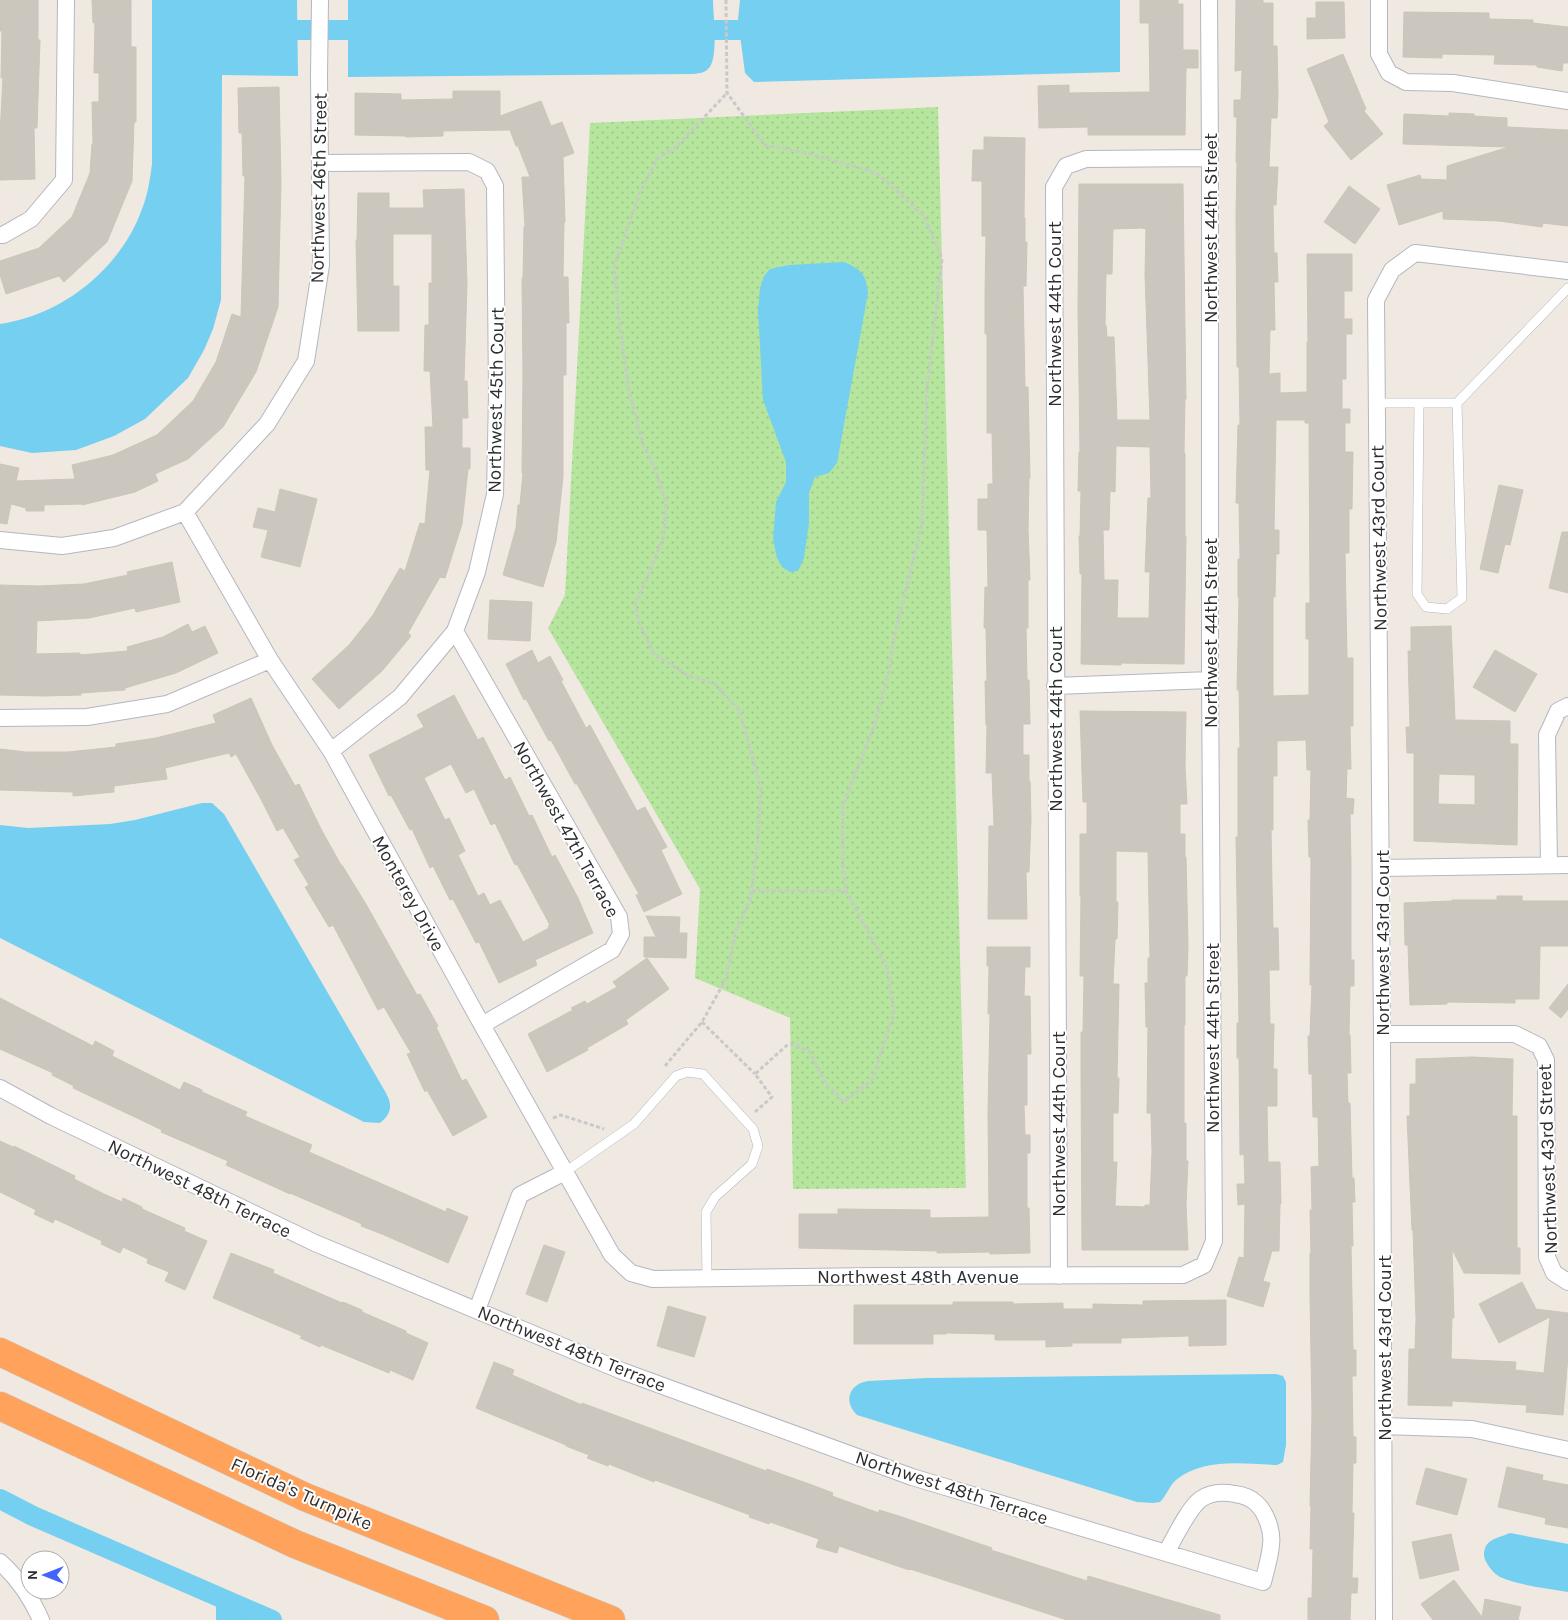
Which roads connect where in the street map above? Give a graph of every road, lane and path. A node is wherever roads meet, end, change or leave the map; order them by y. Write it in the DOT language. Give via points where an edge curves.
graph roads {
  1 [pos="66,0"];
  2 [pos="320,0"];
  3 [pos="726,0"];
  4 [pos="1209,0"];
  5 [pos="1379,0"];
  6 [pos="727,93"];
  7 [pos="1568,101"];
  8 [pos="1210,158"];
  9 [pos="320,163"];
  10 [pos="0,235"];
  11 [pos="1568,271"];
  12 [pos="1568,288"];
  13 [pos="1377,403"];
  14 [pos="1419,403"];
  15 [pos="1457,404"];
  16 [pos="185,512"];
  17 [pos="0,540"];
  18 [pos="455,631"];
  19 [pos="270,660"];
  20 [pos="1210,680"];
  21 [pos="1055,686"];
  22 [pos="1563,709"];
  23 [pos="0,718"];
  24 [pos="331,752"];
  25 [pos="1549,865"];
  26 [pos="1568,865"];
  27 [pos="1381,868"];
  28 [pos="751,891"];
  29 [pos="846,891"];
  30 [pos="702,1022"];
  31 [pos="482,1025"];
  32 [pos="1382,1034"];
  33 [pos="663,1069"];
  34 [pos="755,1074"];
  35 [pos="0,1088"];
  36 [pos="550,1119"];
  37 [pos="745,1121"];
  38 [pos="611,1123"];
  39 [pos="566,1172"];
  40 [pos="1204,1265"];
  41 [pos="631,1273"];
  42 [pos="1058,1276"];
  43 [pos="1561,1277"];
  44 [pos="708,1278"];
  45 [pos="477,1310"];
  46 [pos="0,1352"];
  47 [pos="0,1406"];
  48 [pos="1384,1426"];
  49 [pos="1568,1450"];
  50 [pos="1166,1553"];
  51 [pos="0,1562"];
  52 [pos="41,1620"];
  53 [pos="485,1620"];
  54 [pos="611,1620"];
  55 [pos="1384,1620"];
  1 -- 10 [label="street" via="64,180 31,218"];
  2 -- 9 [label="street, Northwest 46th Street"];
  3 -- 6 [label="path"];
  4 -- 8 [label="street, Northwest 44th Street"];
  5 -- 7 [label="street" via="1379,54 1389,73 1406,82 1453,83"];
  6 -- 28 [label="path" via="676,147 658,158 640,192 614,266 629,390 643,444 666,504 664,535 635,603 639,623 654,654 688,676 715,684 740,711 761,789"];
  6 -- 29 [label="path" via="765,145 876,173 924,216 942,260 927,388 922,524 873,729 843,805 842,869"];
  8 -- 20 [label="street, Northwest 44th Street"];
  8 -- 21 [label="street, Northwest 44th Court" via="1086,159 1066,166 1054,187"];
  9 -- 16 [label="street, Northwest 46th Street" via="322,265 306,362 267,424"];
  9 -- 18 [label="street, Northwest 45th Court" via="469,162 487,171 495,186 498,393 495,494 477,572"];
  11 -- 13 [label="street, Northwest 43rd Court" via="1415,254 1392,270 1376,300"];
  12 -- 15 [label="lane"];
  13 -- 14 [label="lane"];
  13 -- 27 [label="street, Northwest 43rd Court"];
  14 -- 15 [label="lane"];
  14 -- 15 [label="lane" via="1417,594 1426,607 1447,609 1462,598"];
  16 -- 17 [label="street" via="114,538 62,546"];
  16 -- 19 [label="street, Monterey Drive"];
  18 -- 24 [label="street, Northwest 45th Court" via="400,697"];
  18 -- 31 [label="street, Northwest 47th Terrace" via="619,916 622,934 612,950"];
  19 -- 23 [label="street" via="167,704 87,716"];
  19 -- 24 [label="street, Monterey Drive"];
  20 -- 21 [label="street"];
  20 -- 40 [label="street, Northwest 44th Street" via="1214,1241"];
  21 -- 42 [label="street, Northwest 44th Court"];
  22 -- 25 [label="street" via="1548,735"];
  24 -- 31 [label="street, Monterey Drive"];
  25 -- 26 [label="street"];
  25 -- 27 [label="street"];
  27 -- 32 [label="street, Northwest 43rd Court"];
  28 -- 29 [label="path"];
  28 -- 30 [label="path" via="750,901 736,930 726,979"];
  29 -- 34 [label="path" via="887,967 894,1012 872,1080 844,1102 825,1083 810,1052 794,1044 786,1046"];
  30 -- 33 [label="path"];
  30 -- 34 [label="path"];
  31 -- 39 [label="street, Monterey Drive"];
  32 -- 43 [label="street, Northwest 43rd Street" via="1515,1034 1539,1046 1546,1060 1547,1257"];
  32 -- 48 [label="street, Northwest 43rd Court"];
  34 -- 37 [label="path" via="772,1097"];
  35 -- 45 [label="street, Northwest 48th Terrace" via="51,1116 314,1243"];
  36 -- 38 [label="path" via="561,1115 604,1129"];
  37 -- 39 [label="lane" via="703,1074 687,1072 676,1076 634,1124"];
  37 -- 44 [label="lane" via="753,1129 758,1146 752,1164 715,1198 706,1212"];
  39 -- 41 [label="street, Monterey Drive" via="612,1255"];
  39 -- 45 [label="street" via="520,1195"];
  40 -- 42 [label="street, Northwest 48th Avenue" via="1184,1275"];
  41 -- 44 [label="street, Northwest 48th Avenue" via="653,1279"];
  42 -- 44 [label="street, Northwest 48th Avenue"];
  45 -- 50 [label="street, Northwest 48th Terrace" via="622,1371 912,1477"];
  46 -- 54 [label="highway, Florida's Turnpike" via="305,1497"];
  47 -- 53 [label="highway" via="295,1544"];
  48 -- 49 [label="street" via="1472,1429"];
  48 -- 55 [label="street, Northwest 43rd Court"];
  50 -- 50 [label="street, Northwest 48th Terrace" via="1263,1582 1272,1544 1270,1529 1256,1503 1246,1496 1221,1492 1200,1500"];
  51 -- 52 [label="street" via="27,1592"];
}
